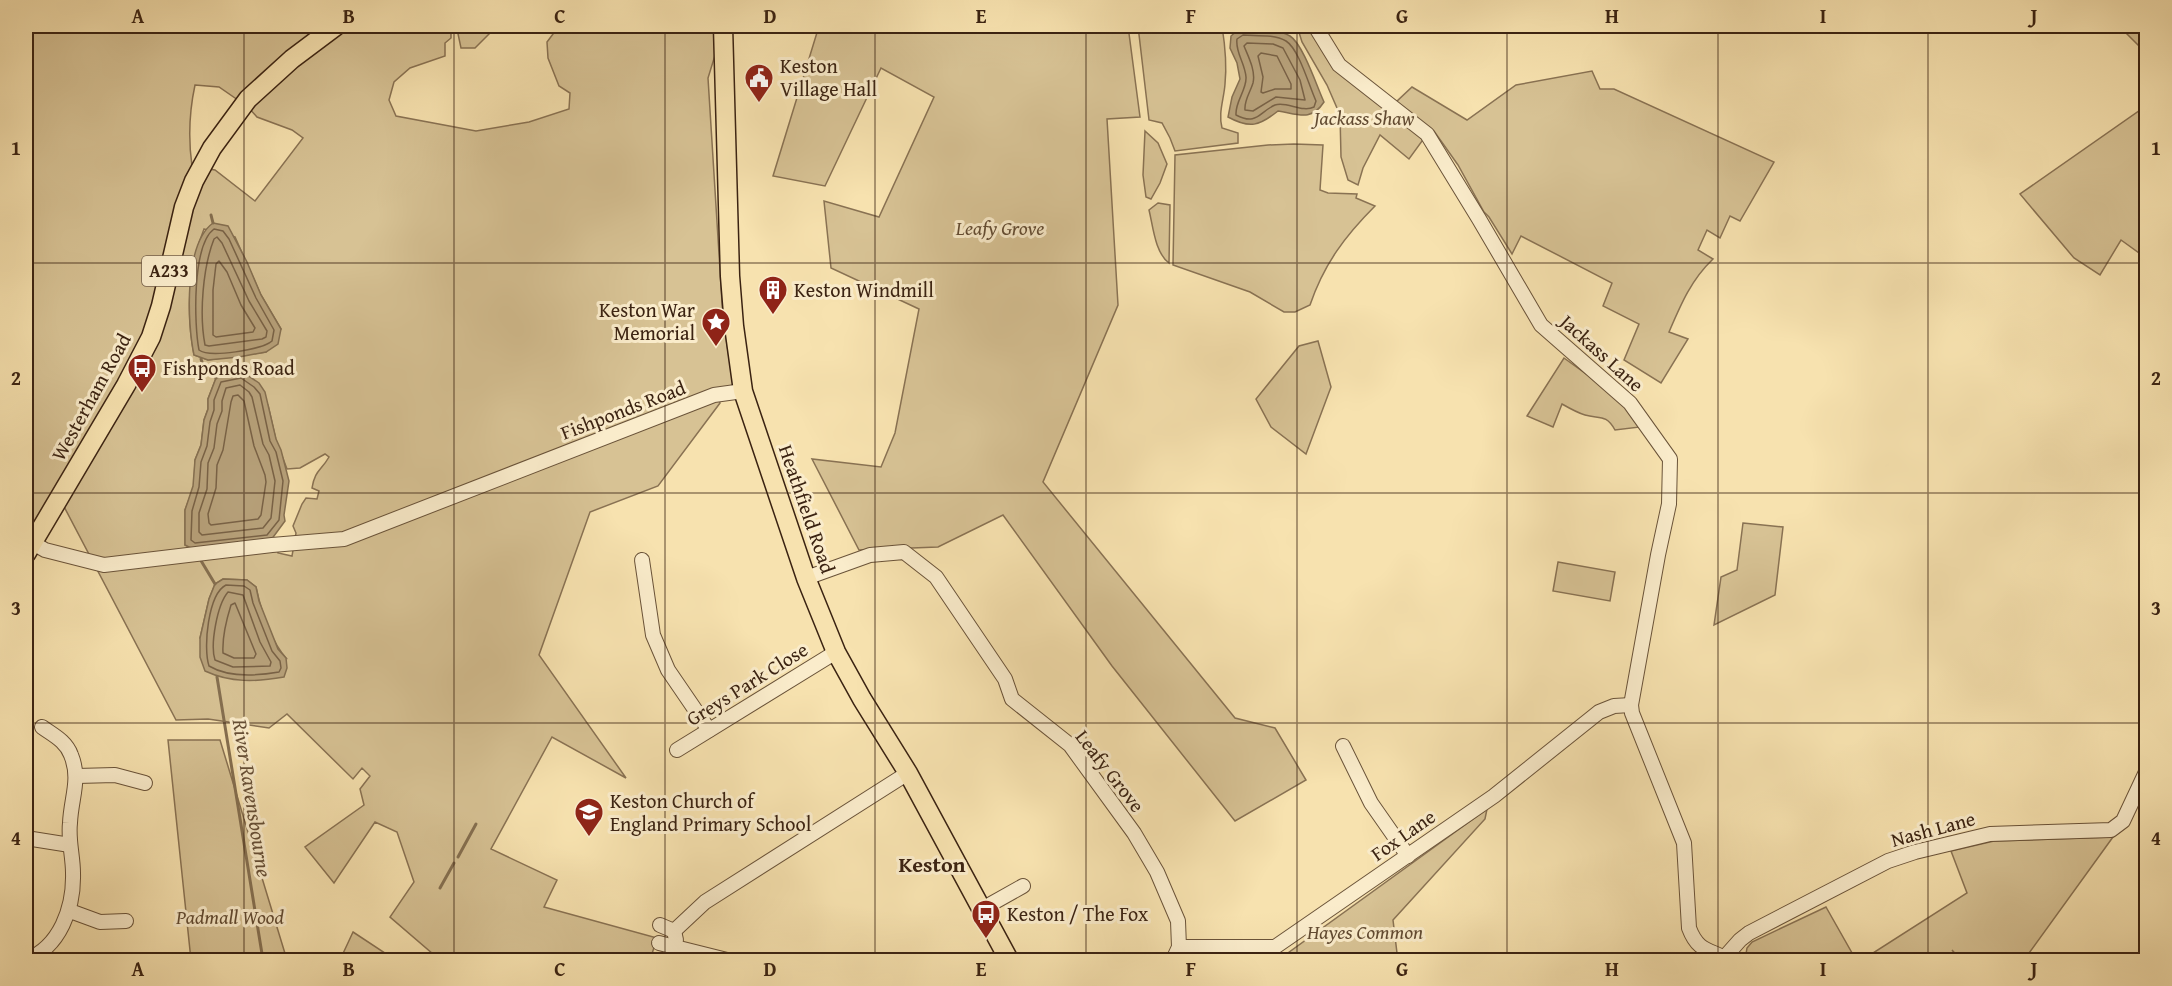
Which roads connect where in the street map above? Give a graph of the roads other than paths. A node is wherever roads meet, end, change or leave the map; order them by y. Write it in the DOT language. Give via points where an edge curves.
graph roads {
  1 [pos="336,26"];
  2 [pos="723,26"];
  3 [pos="1315,26"];
  4 [pos="743,391"];
  5 [pos="29,549"];
  6 [pos="642,560"];
  7 [pos="807,578"];
  8 [pos="836,652"];
  9 [pos="1631,705"];
  10 [pos="42,727"];
  11 [pos="709,730"];
  12 [pos="1343,746"];
  13 [pos="677,750"];
  14 [pos="2146,772"];
  15 [pos="908,773"];
  16 [pos="77,776"];
  17 [pos="145,783"];
  18 [pos="26,838"];
  19 [pos="70,845"];
  20 [pos="1408,856"];
  21 [pos="1023,886"];
  22 [pos="982,909"];
  23 [pos="70,911"];
  24 [pos="126,921"];
  25 [pos="660,925"];
  26 [pos="674,931"];
  27 [pos="659,943"];
  28 [pos="1179,947"];
  29 [pos="679,948"];
  30 [pos="1726,959"];
  31 [pos="26,960"];
  32 [pos="727,960"];
  33 [pos="1009,960"];
  34 [pos="1173,960"];
  1 -- 5 [label="main road, Westerham Road / A233" via="292,58 248,99 213,148 184,207 151,337"];
  2 -- 4 [label="main road, Heathfield Road" via="730,276"];
  3 -- 9 [label="street, Jackass Lane" via="1339,65 1427,134 1541,325 1630,403 1670,459 1670,504"];
  4 -- 5 [label="street, Fishponds Road" via="714,395 344,539 104,565"];
  4 -- 7 [label="main road, Heathfield Road"];
  6 -- 11 [label="street" via="652,635 668,670"];
  7 -- 8 [label="main road, Heathfield Road"];
  7 -- 28 [label="street, Leafy Grove" via="870,555 904,552 936,577 1005,679 1012,699 1070,745 1134,833 1157,872 1178,921"];
  8 -- 11 [label="street, Greys Park Close"];
  8 -- 15 [label="main road, Heathfield Road"];
  9 -- 20 [label="street, Fox Lane" via="1599,712 1494,796"];
  9 -- 30 [label="street" via="1684,843 1692,937 1704,950"];
  10 -- 16 [label="street" via="68,748"];
  11 -- 13 [label="street, Greys Park Close"];
  12 -- 20 [label="street" via="1371,803"];
  14 -- 30 [label="street, Nash Lane" via="2123,821 2111,830 1990,834 1888,861 1749,933"];
  15 -- 22 [label="main road, Heathfield Road"];
  15 -- 26 [label="street" via="705,902"];
  16 -- 17 [label="street" via="115,775"];
  16 -- 19 [label="street" via="69,824"];
  18 -- 19 [label="street"];
  19 -- 23 [label="street" via="74,873"];
  20 -- 28 [label="street, Fox Lane" via="1275,946"];
  21 -- 22 [label="street"];
  22 -- 33 [label="main road, Heathfield Road"];
  23 -- 24 [label="street" via="100,922"];
  23 -- 31 [label="street" via="56,937"];
  25 -- 26 [label="street"];
  26 -- 29 [label="street"];
  27 -- 29 [label="street"];
  28 -- 34 [label="street"];
  29 -- 32 [label="street"];
}
